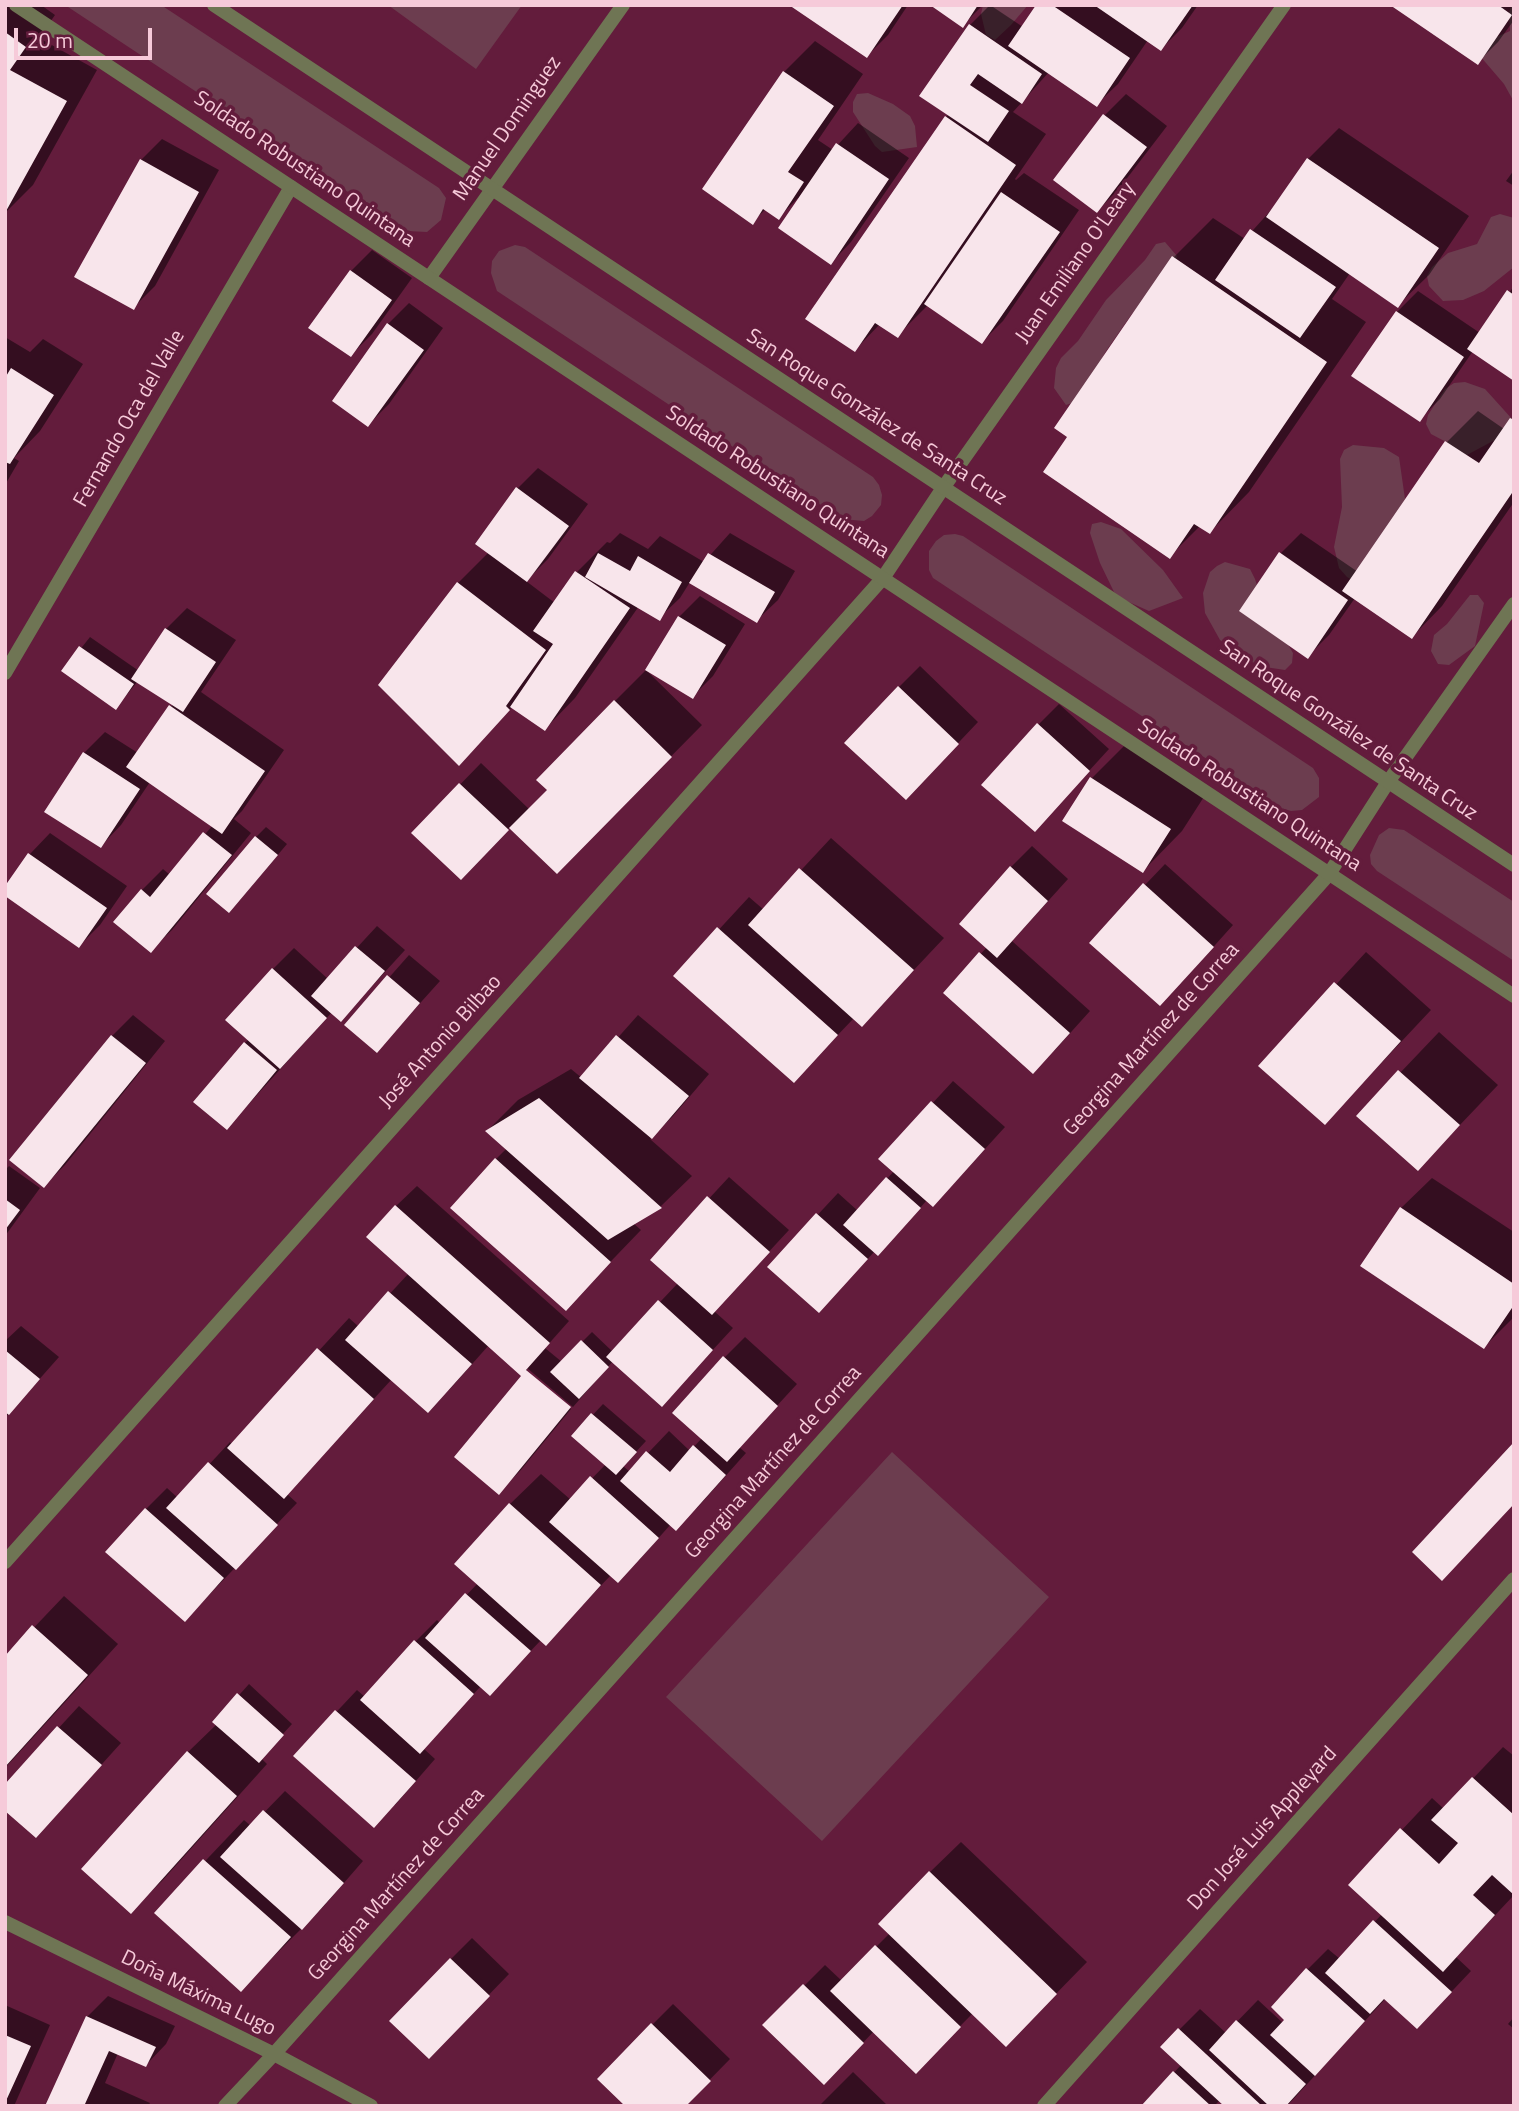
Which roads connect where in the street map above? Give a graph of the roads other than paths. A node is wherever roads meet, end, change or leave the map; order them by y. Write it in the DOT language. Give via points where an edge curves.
graph roads {
  1 [pos="16,5"];
  2 [pos="214,5"];
  3 [pos="623,5"];
  4 [pos="1284,5"];
  5 [pos="291,187"];
  6 [pos="491,189"];
  7 [pos="429,278"];
  8 [pos="943,488"];
  9 [pos="905,547"];
  10 [pos="883,578"];
  11 [pos="1514,604"];
  12 [pos="5,673"];
  13 [pos="1388,782"];
  14 [pos="1514,865"];
  15 [pos="1329,874"];
  16 [pos="1514,996"];
  17 [pos="5,1562"];
  18 [pos="1514,1579"];
  19 [pos="5,1922"];
  20 [pos="274,2054"];
  21 [pos="225,2106"];
  22 [pos="371,2106"];
  23 [pos="1044,2106"];
  1 -- 5 [label="street, Soldado Robustiano Quintana"];
  2 -- 6 [label="street, San Roque González de Santa Cruz"];
  3 -- 6 [label="street, Manuel Dominguez"];
  4 -- 8 [label="street, Juan Emiliano O'Leary"];
  5 -- 7 [label="street, Soldado Robustiano Quintana"];
  5 -- 12 [label="street, Fernando Oca del Valle"];
  6 -- 7 [label="street, Manuel Dominguez"];
  6 -- 8 [label="street, San Roque González de Santa Cruz"];
  7 -- 10 [label="street, Soldado Robustiano Quintana"];
  8 -- 9 [label="street, Juan Emiliano O'Leary"];
  8 -- 13 [label="street, San Roque González de Santa Cruz"];
  9 -- 10 [label="street, José Antonio Bilbao"];
  10 -- 15 [label="street, Soldado Robustiano Quintana"];
  10 -- 17 [label="street, José Antonio Bilbao"];
  11 -- 13 [label="street, Georgina Martínez de Correa"];
  13 -- 14 [label="street, San Roque González de Santa Cruz"];
  13 -- 15 [label="street, Georgina Martínez de Correa"];
  15 -- 16 [label="street, Soldado Robustiano Quintana"];
  15 -- 20 [label="street, Georgina Martínez de Correa"];
  18 -- 23 [label="street, Don José Luis Appleyard"];
  19 -- 20 [label="street, Doña Máxima Lugo"];
  20 -- 21 [label="street, Georgina Martínez de Correa"];
  20 -- 22 [label="street, Doña Máxima Lugo"];
}
